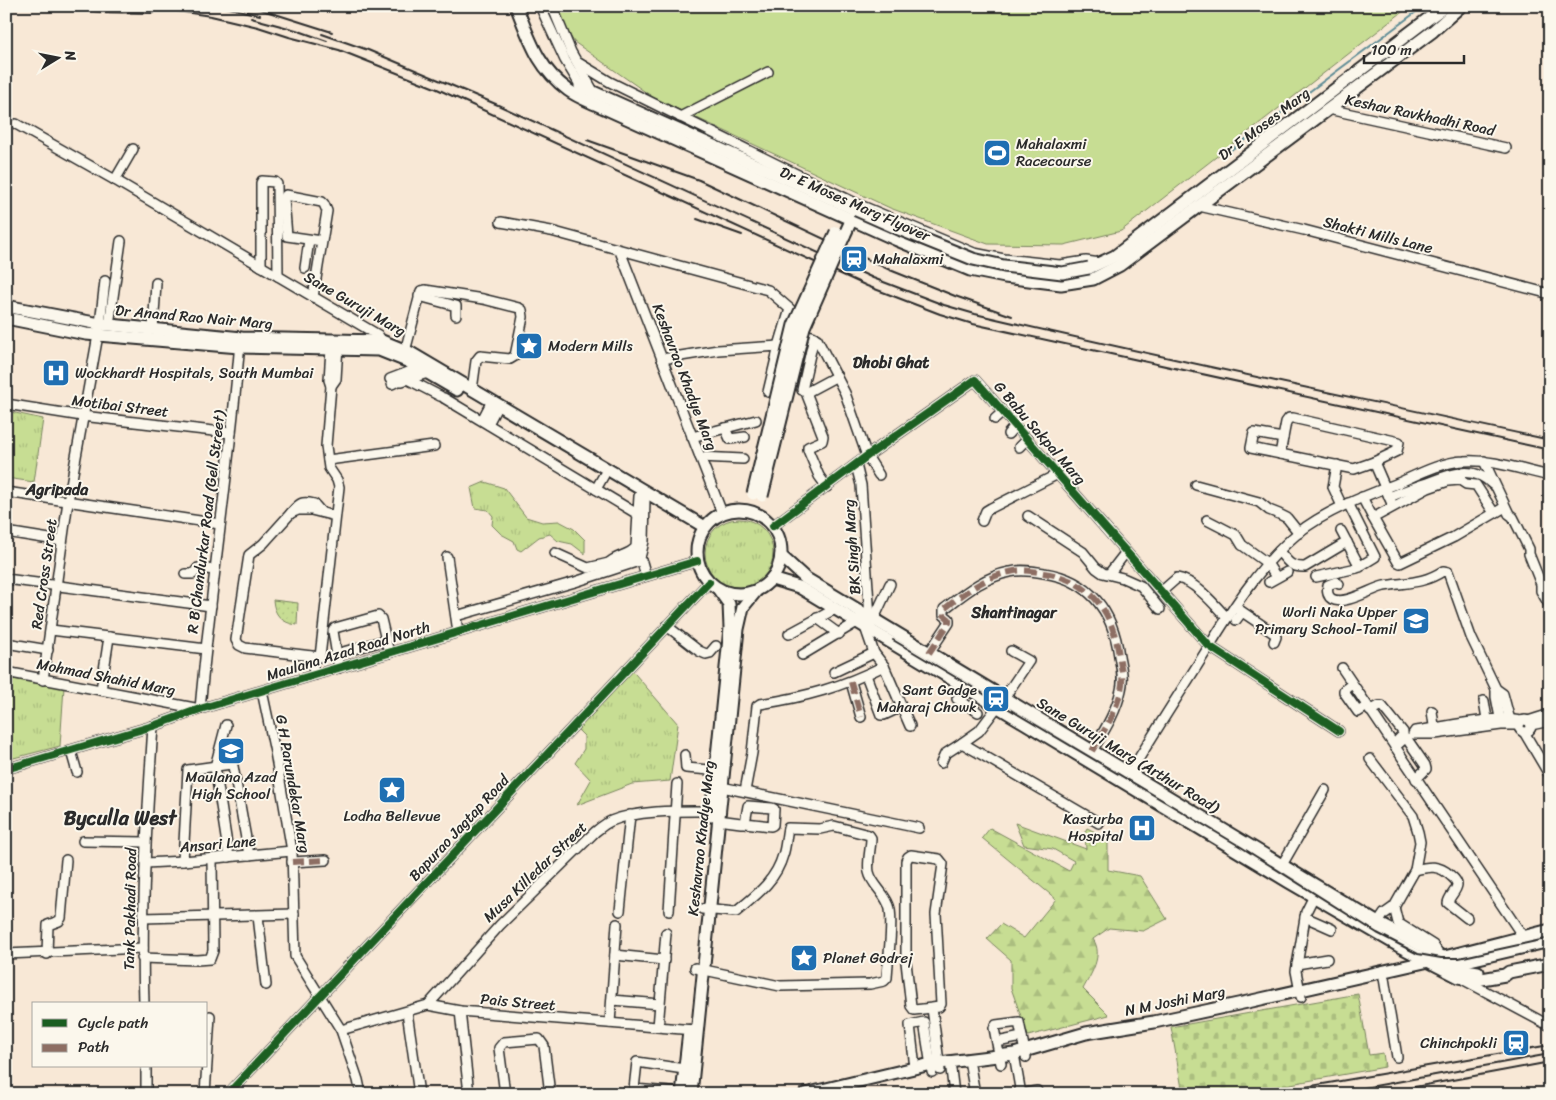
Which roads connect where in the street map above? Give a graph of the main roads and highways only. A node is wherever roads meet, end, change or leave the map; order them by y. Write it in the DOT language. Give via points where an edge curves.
graph roads {
  1 [pos="516,6"];
  2 [pos="1445,6"];
  3 [pos="1461,6"];
  4 [pos="1427,28"];
  5 [pos="580,86"];
  6 [pos="594,98"];
  7 [pos="1199,206"];
  8 [pos="850,213"];
  9 [pos="1100,263"];
  10 [pos="6,306"];
  11 [pos="6,318"];
  12 [pos="102,328"];
  13 [pos="240,342"];
  14 [pos="380,345"];
  15 [pos="404,355"];
  16 [pos="493,407"];
  17 [pos="602,471"];
  18 [pos="758,495"];
  19 [pos="740,509"];
  20 [pos="764,518"];
  21 [pos="703,530"];
  22 [pos="781,556"];
  23 [pos="772,578"];
  24 [pos="719,590"];
  25 [pos="756,591"];
  26 [pos="820,594"];
  27 [pos="866,621"];
  28 [pos="1001,702"];
  29 [pos="720,771"];
  30 [pos="1127,778"];
  31 [pos="1275,865"];
  32 [pos="1335,897"];
  33 [pos="1350,912"];
  34 [pos="1550,930"];
  35 [pos="1525,941"];
  36 [pos="1550,941"];
  37 [pos="1399,946"];
  38 [pos="1485,956"];
  39 [pos="1437,960"];
  40 [pos="1453,964"];
  41 [pos="1550,964"];
  42 [pos="1399,971"];
  43 [pos="1488,971"];
  44 [pos="1511,972"];
  45 [pos="1462,974"];
  46 [pos="1300,993"];
  47 [pos="693,1030"];
  48 [pos="913,1071"];
  49 [pos="827,1092"];
  50 [pos="685,1093"];
  51 [pos="805,1094"];
  52 [pos="840,1094"];
  1 -- 6 [label="main road, Dr E Moses Marg Flyover" via="536,56 552,77 570,91"];
  2 -- 4 [label="main road, Dr E Moses Marg"];
  3 -- 4 [label="main road, Dr E Moses Marg"];
  4 -- 7 [label="main road, Dr E Moses Marg" via="1328,109"];
  4 -- 9 [label="main road, Dr E Moses Marg" via="1115,256"];
  5 -- 6 [label="main road, Dr E Moses Marg Flyover"];
  6 -- 8 [label="main road, Dr E Moses Marg Flyover"];
  7 -- 8 [label="main road, Dr E Moses Marg Flyover" via="1120,265 1093,279 1061,284 970,270"];
  8 -- 9 [label="main road, Dr E Moses Marg Flyover, bridge" via="973,260 1062,273"];
  8 -- 18 [label="main road, bridge" via="794,325"];
  10 -- 12 [label="main road, Dr Anand Rao Nair Marg"];
  11 -- 12 [label="main road, Dr Anand Rao Nair Marg"];
  12 -- 13 [label="main road, Dr Anand Rao Nair Marg"];
  12 -- 13 [label="main road, Dr Anand Rao Nair Marg" via="153,330"];
  13 -- 14 [label="main road, Dr Anand Rao Nair Marg"];
  14 -- 15 [label="main road, Sane Guruji Marg"];
  15 -- 16 [label="main road, Sane Guruji Marg" via="424,371"];
  15 -- 16 [label="main road, Sane Guruji Marg" via="472,390"];
  16 -- 17 [label="main road, Sane Guruji Marg"];
  17 -- 21 [label="main road, Sane Guruji Marg"];
  17 -- 21 [label="main road, Sane Guruji Marg" via="642,498"];
  18 -- 19 [label="main road"];
  18 -- 20 [label="main road"];
  19 -- 20 [label="main road"];
  19 -- 21 [label="main road" via="722,513"];
  20 -- 22 [label="main road" via="773,526 780,541"];
  21 -- 24 [label="main road" via="696,553 697,561 709,582"];
  22 -- 23 [label="main road"];
  22 -- 26 [label="main road, Sane Guruji Marg (Arthur Road)"];
  23 -- 25 [label="main road"];
  23 -- 26 [label="main road, Sane Guruji Marg (Arthur Road)"];
  24 -- 25 [label="main road" via="731,594"];
  24 -- 29 [label="main road, Keshavrao Khadye Marg" via="729,604 730,628"];
  25 -- 29 [label="main road, Keshavrao Khadye Marg" via="743,607 738,629"];
  26 -- 27 [label="main road, Sane Guruji Marg (Arthur Road)"];
  27 -- 28 [label="main road, Sane Guruji Marg (Arthur Road)" via="929,653"];
  27 -- 28 [label="main road, Sane Guruji Marg (Arthur Road)" via="968,689"];
  28 -- 30 [label="main road, Sane Guruji Marg (Arthur Road)"];
  28 -- 30 [label="main road, Sane Guruji Marg (Arthur Road)" via="1092,751"];
  29 -- 47 [label="main road, Keshavrao Khadye Marg"];
  30 -- 31 [label="main road, Sane Guruji Marg (Arthur Road)"];
  31 -- 32 [label="main road, Sane Guruji Marg (Arthur Road)"];
  31 -- 32 [label="main road, Sane Guruji Marg (Arthur Road)" via="1314,896"];
  32 -- 33 [label="main road, Sane Guruji Marg (Arthur Road)"];
  33 -- 37 [label="main road, Sane Guruji Marg (Arthur Road)"];
  33 -- 39 [label="main road, Sane Guruji Marg (Arthur Road)" via="1378,923"];
  34 -- 35 [label="main road, N M Joshi Marg"];
  35 -- 36 [label="main road, N M Joshi Marg"];
  35 -- 38 [label="main road, N M Joshi Marg"];
  35 -- 39 [label="main road, N M Joshi Marg"];
  37 -- 39 [label="main road, Sane Guruji Marg (Arthur Road)"];
  37 -- 42 [label="main road" via="1403,959"];
  38 -- 40 [label="main road, N M Joshi Marg"];
  38 -- 43 [label="main road" via="1481,963"];
  39 -- 40 [label="main road, Sane Guruji Marg (Arthur Road)"];
  39 -- 42 [label="main road, N M Joshi Marg"];
  39 -- 45 [label="main road, Sane Guruji Marg (Arthur Road)"];
  40 -- 45 [label="main road, Sane Guruji Marg (Arthur Road)"];
  41 -- 44 [label="main road"];
  42 -- 46 [label="main road, N M Joshi Marg"];
  42 -- 46 [label="main road, N M Joshi Marg" via="1384,978"];
  43 -- 44 [label="main road"];
  43 -- 45 [label="main road"];
  44 -- 45 [label="main road" via="1505,976 1476,980"];
  46 -- 48 [label="main road, N M Joshi Marg" via="1092,1036 1020,1056 939,1064"];
  47 -- 50 [label="main road, Keshavrao Khadye Marg"];
  47 -- 50 [label="main road, Keshavrao Khadye Marg" via="684,1069"];
  48 -- 49 [label="main road, N M Joshi Marg"];
  48 -- 52 [label="main road, N M Joshi Marg"];
  49 -- 51 [label="main road, N M Joshi Marg"];
}
